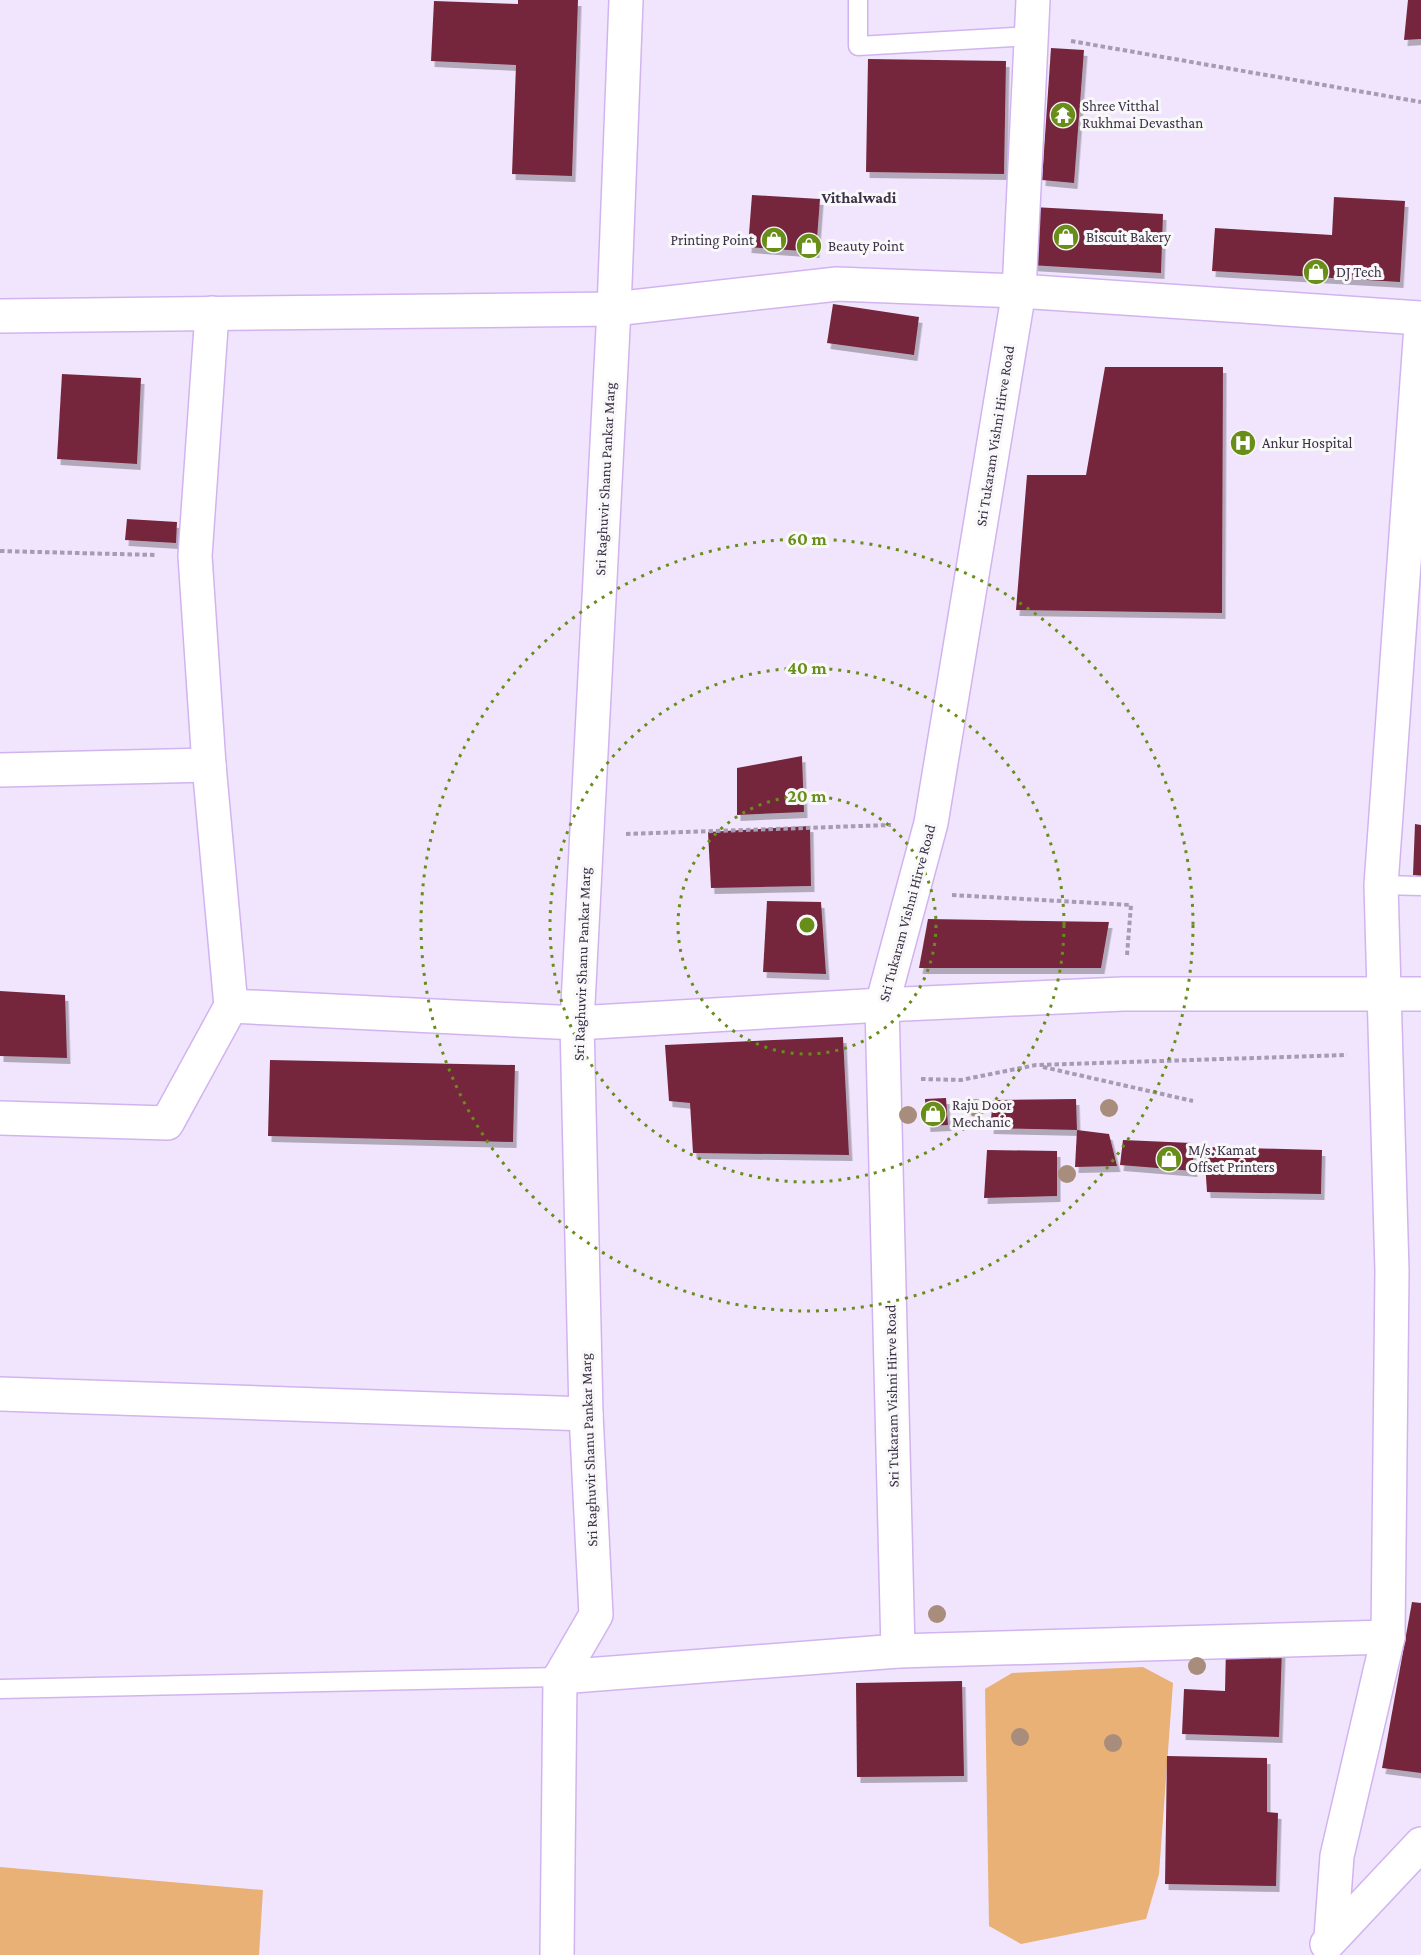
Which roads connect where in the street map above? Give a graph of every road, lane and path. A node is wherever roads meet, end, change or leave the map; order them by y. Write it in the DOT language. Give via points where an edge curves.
graph roads {
  1 [pos="626,0"];
  2 [pos="858,0"];
  3 [pos="1033,0"];
  4 [pos="1031,36"];
  5 [pos="1102,44"];
  6 [pos="1421,102"];
  7 [pos="1019,291"];
  8 [pos="614,309"];
  9 [pos="212,313"];
  10 [pos="0,316"];
  11 [pos="1421,318"];
  12 [pos="1421,326"];
  13 [pos="0,551"];
  14 [pos="195,556"];
  15 [pos="209,765"];
  16 [pos="0,770"];
  17 [pos="931,823"];
  18 [pos="587,835"];
  19 [pos="1381,885"];
  20 [pos="1421,886"];
  21 [pos="912,892"];
  22 [pos="1382,993"];
  23 [pos="1123,994"];
  24 [pos="1421,994"];
  25 [pos="882,1005"];
  26 [pos="231,1006"];
  27 [pos="577,1023"];
  28 [pos="1387,1053"];
  29 [pos="1036,1065"];
  30 [pos="884,1078"];
  31 [pos="1193,1101"];
  32 [pos="0,1118"];
  33 [pos="0,1394"];
  34 [pos="586,1414"];
  35 [pos="1388,1637"];
  36 [pos="898,1651"];
  37 [pos="560,1677"];
  38 [pos="0,1689"];
  39 [pos="1421,1844"];
  40 [pos="1325,1946"];
  41 [pos="557,1955"];
  1 -- 8 [label="street, Sri Raghuvir Shanu Pankar Marg"];
  2 -- 4 [label="lane" via="858,46"];
  3 -- 4 [label="street, Sri Tukaram Vishni Hirve Road"];
  4 -- 7 [label="street, Sri Tukaram Vishni Hirve Road"];
  5 -- 6 [label="path"];
  7 -- 8 [label="street" via="837,284"];
  7 -- 11 [label="street"];
  7 -- 17 [label="street, Sri Tukaram Vishni Hirve Road"];
  8 -- 9 [label="street"];
  8 -- 18 [label="street, Sri Raghuvir Shanu Pankar Marg"];
  9 -- 10 [label="street"];
  9 -- 14 [label="street"];
  12 -- 19 [label="street"];
  13 -- 14 [label="path"];
  14 -- 15 [label="street"];
  15 -- 16 [label="street"];
  15 -- 26 [label="street"];
  17 -- 18 [label="path"];
  17 -- 21 [label="street, Sri Tukaram Vishni Hirve Road"];
  18 -- 27 [label="street, Sri Raghuvir Shanu Pankar Marg"];
  19 -- 20 [label="lane"];
  19 -- 22 [label="street"];
  21 -- 23 [label="path" via="1131,905"];
  21 -- 25 [label="street, Sri Tukaram Vishni Hirve Road"];
  22 -- 23 [label="street"];
  22 -- 24 [label="street"];
  22 -- 28 [label="street"];
  23 -- 25 [label="street"];
  25 -- 27 [label="street"];
  25 -- 30 [label="street, Sri Tukaram Vishni Hirve Road"];
  26 -- 27 [label="street"];
  26 -- 32 [label="street" via="167,1123"];
  27 -- 34 [label="street, Sri Raghuvir Shanu Pankar Marg"];
  28 -- 29 [label="path"];
  28 -- 35 [label="street" via="1392,1271"];
  29 -- 30 [label="path" via="961,1080"];
  29 -- 31 [label="path"];
  30 -- 36 [label="street, Sri Tukaram Vishni Hirve Road"];
  33 -- 34 [label="street"];
  34 -- 37 [label="street, Sri Raghuvir Shanu Pankar Marg" via="596,1615"];
  35 -- 36 [label="street"];
  35 -- 40 [label="street" via="1337,1856"];
  36 -- 37 [label="street"];
  37 -- 38 [label="lane"];
  37 -- 41 [label="street, Sri Raghuvir Shanu Pankar Marg"];
  39 -- 40 [label="street"];
}
